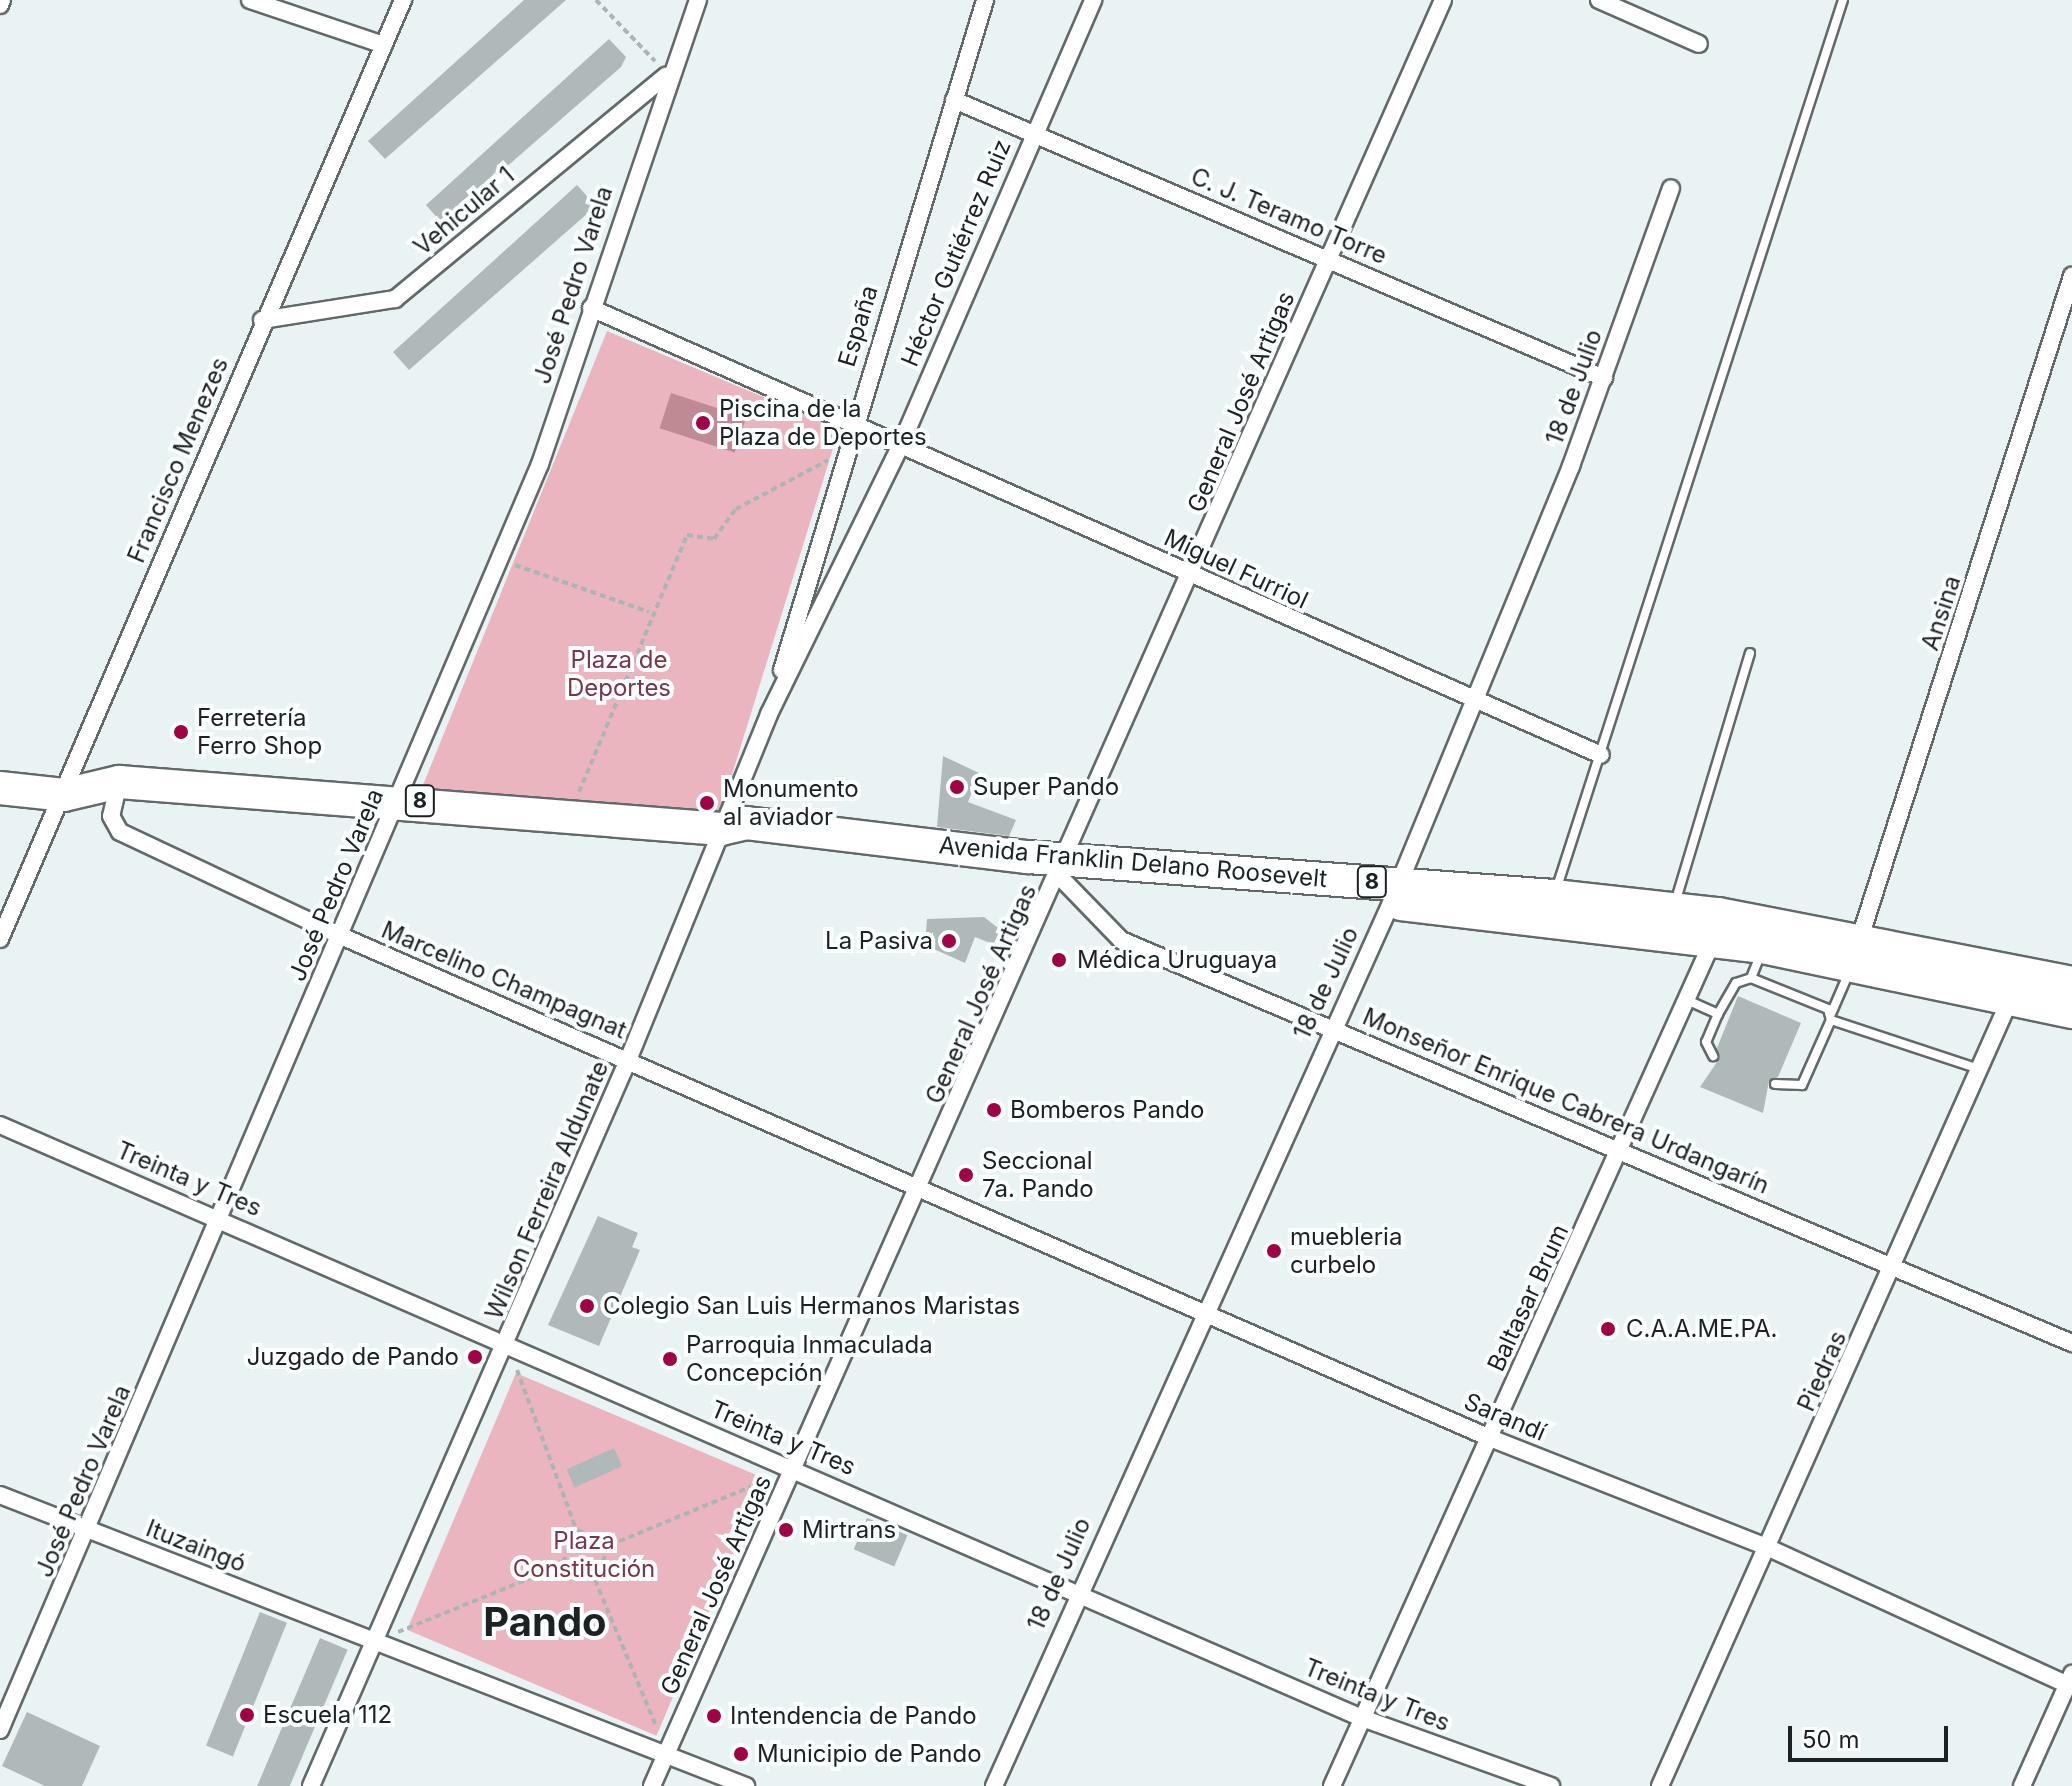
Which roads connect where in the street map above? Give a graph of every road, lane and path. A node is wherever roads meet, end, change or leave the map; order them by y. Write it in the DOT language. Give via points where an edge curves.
graph roads {
  1 [pos="250,0"];
  2 [pos="403,0"];
  3 [pos="596,0"];
  4 [pos="698,0"];
  5 [pos="985,0"];
  6 [pos="1093,0"];
  7 [pos="1443,0"];
  8 [pos="1599,0"];
  9 [pos="1843,0"];
  10 [pos="1699,44"];
  11 [pos="384,45"];
  12 [pos="667,75"];
  13 [pos="954,100"];
  14 [pos="1034,134"];
  15 [pos="1671,188"];
  16 [pos="1329,258"];
  17 [pos="2072,276"];
  18 [pos="591,308"];
  19 [pos="262,320"];
  20 [pos="1604,378"];
  21 [pos="852,423"];
  22 [pos="902,442"];
  23 [pos="844,458"];
  24 [pos="500,560"];
  25 [pos="1193,575"];
  26 [pos="649,612"];
  27 [pos="1750,653"];
  28 [pos="1471,703"];
  29 [pos="769,714"];
  30 [pos="1601,755"];
  31 [pos="119,782"];
  32 [pos="0,788"];
  33 [pos="64,795"];
  34 [pos="395,799"];
  35 [pos="567,814"];
  36 [pos="721,829"];
  37 [pos="1061,868"];
  38 [pos="1394,893"];
  39 [pos="1554,896"];
  40 [pos="1674,907"];
  41 [pos="1716,929"];
  42 [pos="341,936"];
  43 [pos="0,939"];
  44 [pos="1763,947"];
  45 [pos="1856,952"];
  46 [pos="1751,978"];
  47 [pos="2072,983"];
  48 [pos="2015,986"];
  49 [pos="1689,1001"];
  50 [pos="2072,1012"];
  51 [pos="1718,1014"];
  52 [pos="1831,1017"];
  53 [pos="1331,1028"];
  54 [pos="1713,1056"];
  55 [pos="628,1060"];
  56 [pos="1980,1070"];
  57 [pos="1775,1084"];
  58 [pos="0,1125"];
  59 [pos="1620,1155"];
  60 [pos="922,1187"];
  61 [pos="219,1217"];
  62 [pos="1897,1263"];
  63 [pos="1204,1308"];
  64 [pos="507,1343"];
  65 [pos="2072,1343"];
  66 [pos="1490,1438"];
  67 [pos="795,1468"];
  68 [pos="0,1495"];
  69 [pos="576,1529"];
  70 [pos="90,1531"];
  71 [pos="610,1545"];
  72 [pos="1769,1548"];
  73 [pos="562,1565"];
  74 [pos="595,1580"];
  75 [pos="1077,1593"];
  76 [pos="374,1642"];
  77 [pos="2070,1682"];
  78 [pos="1362,1718"];
  79 [pos="0,1730"];
  80 [pos="667,1753"];
  81 [pos="311,1786"];
  82 [pos="652,1786"];
  83 [pos="746,1786"];
  84 [pos="994,1786"];
  85 [pos="1332,1786"];
  86 [pos="1551,1786"];
  87 [pos="1660,1786"];
  88 [pos="2022,1786"];
  1 -- 11 [label="street"];
  2 -- 11 [label="street, Francisco Menezes"];
  3 -- 12 [label="path"];
  4 -- 12 [label="street, José Pedro Varela"];
  5 -- 13 [label="street, España"];
  6 -- 14 [label="street, Héctor Gutiérrez Ruiz"];
  7 -- 16 [label="street, General José Artigas"];
  8 -- 10 [label="street"];
  9 -- 30 [label="lane"];
  11 -- 19 [label="street, Francisco Menezes"];
  12 -- 18 [label="street, José Pedro Varela"];
  12 -- 19 [label="street, Vehicular 1" via="395,299"];
  13 -- 14 [label="street, C. J. Teramo Torre"];
  13 -- 21 [label="street, España"];
  14 -- 16 [label="street, C. J. Teramo Torre"];
  14 -- 22 [label="street, Héctor Gutiérrez Ruiz"];
  15 -- 20 [label="street, 18 de Julio"];
  16 -- 20 [label="street, C. J. Teramo Torre"];
  16 -- 25 [label="street, General José Artigas"];
  17 -- 45 [label="street, Ansina"];
  18 -- 21 [label="street, Miguel Furriol"];
  18 -- 24 [label="street, José Pedro Varela"];
  19 -- 33 [label="street, Francisco Menezes"];
  20 -- 28 [label="street, 18 de Julio"];
  21 -- 22 [label="street, Miguel Furriol"];
  21 -- 23 [label="street, España"];
  22 -- 25 [label="street, Miguel Furriol"];
  22 -- 29 [label="street, Héctor Gutiérrez Ruiz"];
  23 -- 26 [label="path" via="736,509 714,539 687,535"];
  23 -- 29 [label="street, España"];
  24 -- 26 [label="path"];
  24 -- 34 [label="street, José Pedro Varela" via="409,781"];
  25 -- 28 [label="street, Miguel Furriol"];
  25 -- 37 [label="street, General José Artigas"];
  26 -- 35 [label="path"];
  27 -- 40 [label="lane"];
  28 -- 30 [label="street, Miguel Furriol"];
  28 -- 38 [label="street, 18 de Julio"];
  29 -- 36 [label="street, Héctor Gutiérrez Ruiz"];
  30 -- 39 [label="lane"];
  31 -- 33 [label="highway, Avenida Franklin Delano Roosevelt / 8"];
  31 -- 34 [label="highway, Avenida Franklin Delano Roosevelt / 8"];
  31 -- 42 [label="street, Marcelino Champagnat" via="111,816 120,832"];
  32 -- 33 [label="highway, Avenida Franklin Delano Roosevelt / 8"];
  33 -- 43 [label="street, Francisco Menezes"];
  34 -- 35 [label="highway, Avenida Franklin Delano Roosevelt / 8"];
  34 -- 42 [label="street, José Pedro Varela"];
  35 -- 36 [label="highway, Avenida Franklin Delano Roosevelt / 8"];
  36 -- 37 [label="highway, Avenida Franklin Delano Roosevelt / 8" via="746,823"];
  36 -- 55 [label="street, Wilson Ferreira Aldunate"];
  37 -- 38 [label="highway, Avenida Franklin Delano Roosevelt / 8"];
  37 -- 53 [label="street, Monseñor Enrique Cabrera Urdangarín" via="1121,940"];
  37 -- 60 [label="street, General José Artigas"];
  38 -- 39 [label="highway, Avenida Franklin Delano Roosevelt / 8"];
  38 -- 41 [label="highway, Avenida Franklin Delano Roosevelt / 8"];
  38 -- 53 [label="street, 18 de Julio"];
  39 -- 40 [label="highway, Avenida Franklin Delano Roosevelt / 8"];
  40 -- 41 [label="highway, Avenida Franklin Delano Roosevelt / 8"];
  41 -- 44 [label="highway, Avenida Franklin Delano Roosevelt / 8"];
  41 -- 45 [label="highway, Avenida Franklin Delano Roosevelt / 8"];
  41 -- 49 [label="street, Baltasar Brum"];
  42 -- 55 [label="street, Marcelino Champagnat"];
  42 -- 61 [label="street, José Pedro Varela"];
  44 -- 45 [label="highway, Avenida Franklin Delano Roosevelt / 8"];
  44 -- 46 [label="lane"];
  45 -- 48 [label="highway, Avenida Franklin Delano Roosevelt / 8"];
  45 -- 52 [label="lane"];
  46 -- 51 [label="lane" via="1736,983"];
  46 -- 52 [label="lane"];
  47 -- 48 [label="highway, 8"];
  48 -- 50 [label="highway, 8"];
  48 -- 56 [label="street, Piedras"];
  49 -- 51 [label="lane"];
  49 -- 59 [label="street, Baltasar Brum"];
  51 -- 54 [label="lane" via="1706,1042"];
  52 -- 56 [label="lane"];
  52 -- 57 [label="lane" via="1802,1085"];
  53 -- 59 [label="street, Monseñor Enrique Cabrera Urdangarín"];
  53 -- 63 [label="street, 18 de Julio"];
  55 -- 60 [label="street, Marcelino Champagnat"];
  55 -- 64 [label="street, Wilson Ferreira Aldunate"];
  56 -- 62 [label="street, Piedras"];
  58 -- 61 [label="street, Treinta y Tres"];
  59 -- 62 [label="street, Monseñor Enrique Cabrera Urdangarín"];
  59 -- 66 [label="street, Baltasar Brum"];
  60 -- 63 [label="street, Sarandí"];
  60 -- 67 [label="street, General José Artigas"];
  61 -- 64 [label="street, Treinta y Tres"];
  61 -- 70 [label="street, José Pedro Varela"];
  62 -- 65 [label="street, Monseñor Enrique Cabrera Urdangarín"];
  62 -- 72 [label="street, Piedras"];
  63 -- 66 [label="street, Sarandí"];
  63 -- 75 [label="street, 18 de Julio"];
  64 -- 67 [label="street, Treinta y Tres"];
  64 -- 69 [label="path"];
  64 -- 76 [label="street, Wilson Ferreira Aldunate"];
  66 -- 72 [label="street, Sarandí"];
  66 -- 78 [label="street, Baltasar Brum"];
  67 -- 71 [label="path"];
  67 -- 75 [label="street, Treinta y Tres"];
  67 -- 80 [label="street, General José Artigas"];
  68 -- 70 [label="street, Ituzaingó"];
  69 -- 71 [label="path"];
  69 -- 73 [label="path"];
  70 -- 76 [label="street, Ituzaingó"];
  70 -- 79 [label="street, José Pedro Varela"];
  71 -- 74 [label="path"];
  72 -- 77 [label="street, Sarandí"];
  72 -- 87 [label="street, Piedras"];
  73 -- 74 [label="path"];
  73 -- 76 [label="path"];
  74 -- 80 [label="path"];
  75 -- 78 [label="street, Treinta y Tres"];
  75 -- 84 [label="street, 18 de Julio"];
  76 -- 80 [label="street, Ituzaingó"];
  76 -- 81 [label="street, Wilson Ferreira Aldunate"];
  77 -- 88 [label="street"];
  78 -- 85 [label="street, Baltasar Brum"];
  78 -- 86 [label="street, Treinta y Tres"];
  80 -- 82 [label="street, General José Artigas"];
  80 -- 83 [label="street, Ituzaingó"];
}
